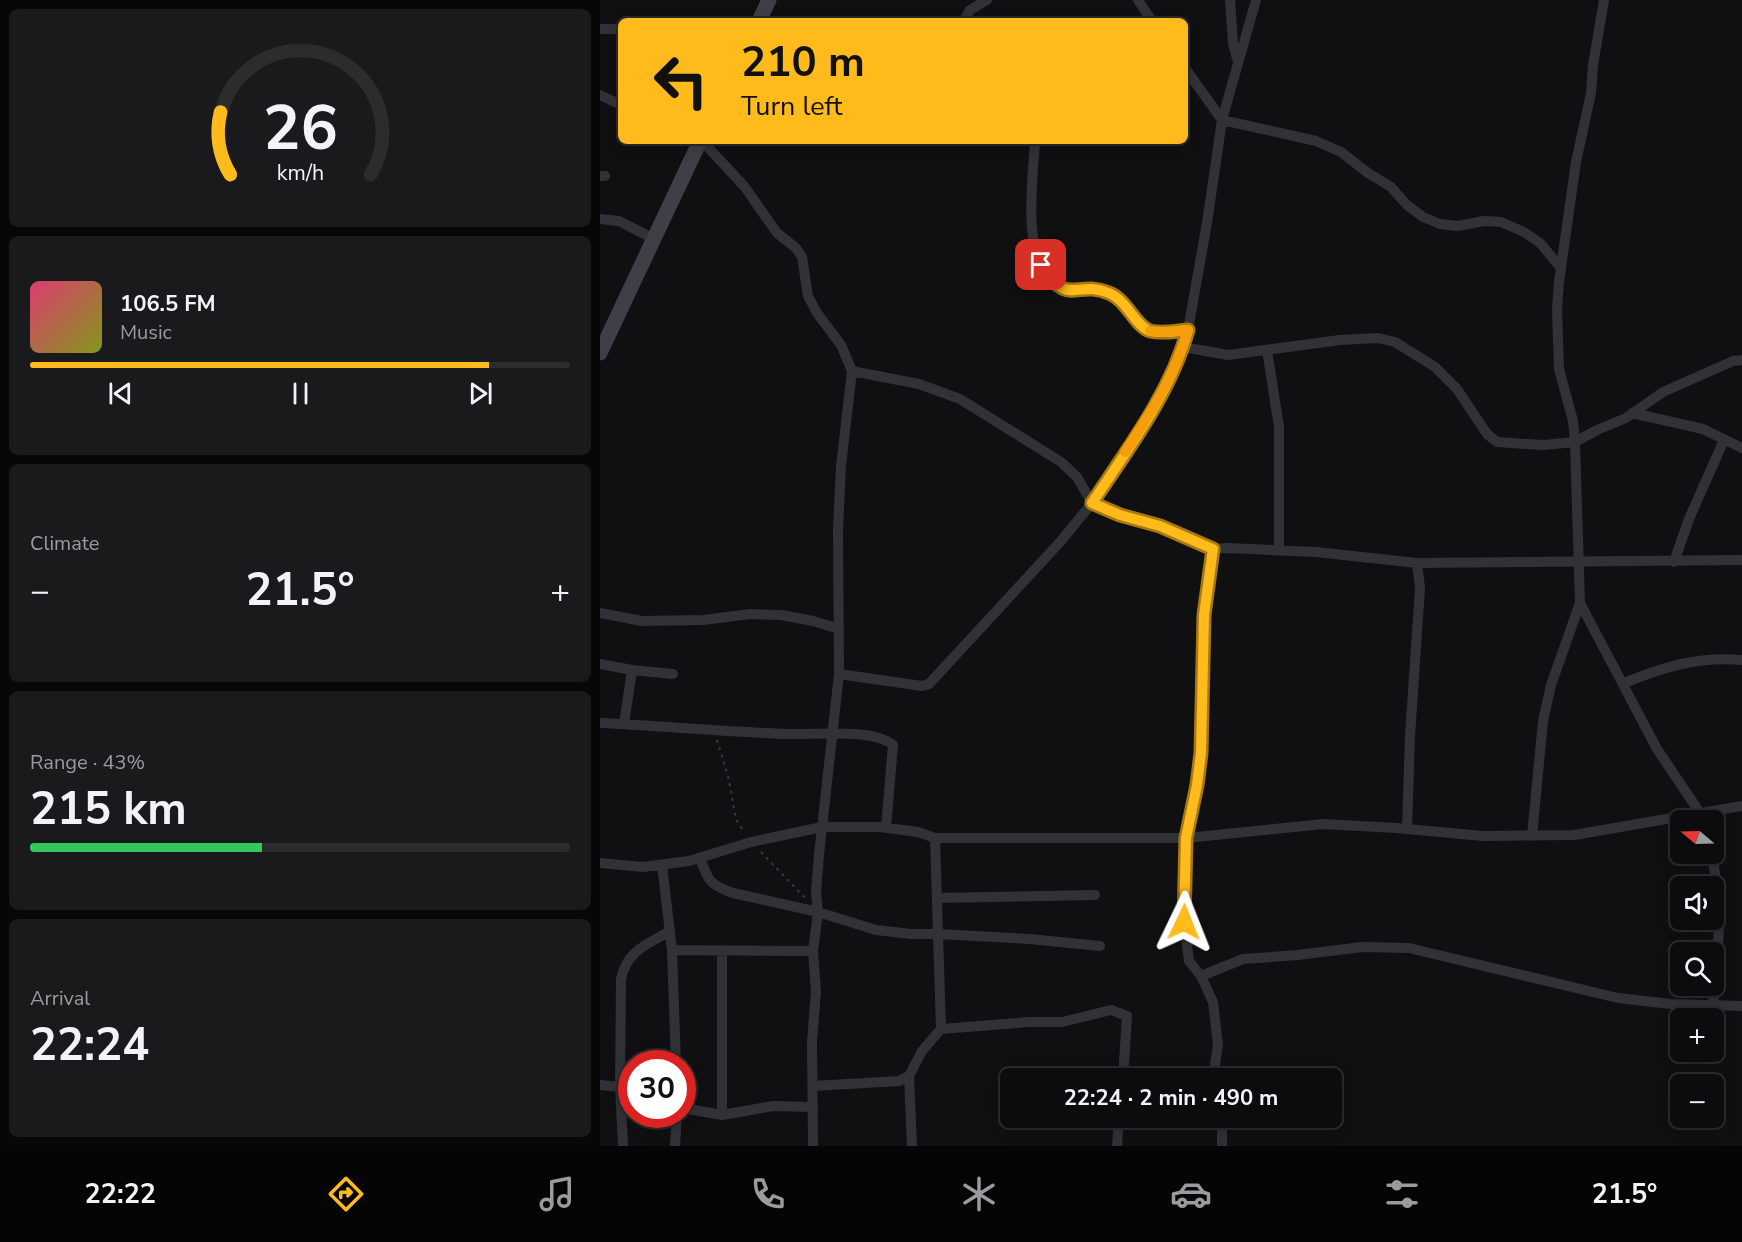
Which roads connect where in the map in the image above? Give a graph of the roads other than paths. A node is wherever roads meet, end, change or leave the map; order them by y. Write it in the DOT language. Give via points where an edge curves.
graph roads {
  1 [pos="769,0"];
  2 [pos="987,0"];
  3 [pos="1138,0"];
  4 [pos="1230,0"];
  5 [pos="1256,0"];
  6 [pos="1604,0"];
  7 [pos="760,18"];
  8 [pos="966,18"];
  9 [pos="1150,18"];
  10 [pos="600,29"];
  11 [pos="618,29"];
  12 [pos="1237,59"];
  13 [pos="1188,72"];
  14 [pos="600,95"];
  15 [pos="618,104"];
  16 [pos="1221,120"];
  17 [pos="697,144"];
  18 [pos="698,144"];
  19 [pos="1035,144"];
  20 [pos="600,219"];
  21 [pos="654,239"];
  22 [pos="1561,268"];
  23 [pos="1188,330"];
  24 [pos="1183,347"];
  25 [pos="1267,350"];
  26 [pos="600,353"];
  27 [pos="1742,360"];
  28 [pos="852,371"];
  29 [pos="1632,413"];
  30 [pos="1724,440"];
  31 [pos="1575,442"];
  32 [pos="1742,448"];
  33 [pos="1092,503"];
  34 [pos="1213,549"];
  35 [pos="1279,550"];
  36 [pos="1742,560"];
  37 [pos="1674,562"];
  38 [pos="1417,563"];
  39 [pos="1578,563"];
  40 [pos="1580,603"];
  41 [pos="600,613"];
  42 [pos="839,629"];
  43 [pos="1742,660"];
  44 [pos="600,664"];
  45 [pos="632,670"];
  46 [pos="673,674"];
  47 [pos="839,674"];
  48 [pos="1624,683"];
  49 [pos="600,723"];
  50 [pos="624,724"];
  51 [pos="832,733"];
  52 [pos="1742,806"];
  53 [pos="1696,810"];
  54 [pos="1724,811"];
  55 [pos="1670,821"];
  56 [pos="822,827"];
  57 [pos="886,828"];
  58 [pos="1407,829"];
  59 [pos="1532,836"];
  60 [pos="935,838"];
  61 [pos="1186,838"];
  62 [pos="700,858"];
  63 [pos="600,862"];
  64 [pos="1713,864"];
  65 [pos="662,865"];
  66 [pos="1095,895"];
  67 [pos="937,898"];
  68 [pos="818,912"];
  69 [pos="670,931"];
  70 [pos="938,934"];
  71 [pos="1100,946"];
  72 [pos="672,950"];
  73 [pos="813,951"];
  74 [pos="722,952"];
  75 [pos="1201,976"];
  76 [pos="1713,1004"];
  77 [pos="1742,1006"];
  78 [pos="941,1029"];
  79 [pos="620,1050"];
  80 [pos="676,1050"];
  81 [pos="1124,1068"];
  82 [pos="1215,1068"];
  83 [pos="909,1076"];
  84 [pos="600,1085"];
  85 [pos="813,1086"];
  86 [pos="618,1088"];
  87 [pos="813,1107"];
  88 [pos="696,1110"];
  89 [pos="722,1115"];
  90 [pos="622,1128"];
  91 [pos="676,1128"];
  92 [pos="1118,1128"];
  93 [pos="1222,1128"];
  94 [pos="623,1146"];
  95 [pos="675,1146"];
  96 [pos="813,1146"];
  97 [pos="912,1146"];
  98 [pos="1117,1146"];
  99 [pos="1222,1146"];
  1 -- 7 [label="street"];
  2 -- 8 [label="street" via="970,10"];
  3 -- 9 [label="street"];
  4 -- 12 [label="street"];
  5 -- 12 [label="street"];
  6 -- 22 [label="street"];
  10 -- 11 [label="street"];
  12 -- 16 [label="street"];
  13 -- 16 [label="street"];
  14 -- 15 [label="street"];
  16 -- 22 [label="street" via="1316,141 1341,152 1391,187 1423,217 1458,226 1501,222 1540,243"];
  16 -- 23 [label="street"];
  17 -- 21 [label="street"];
  18 -- 28 [label="street" via="744,186 777,233 796,248 802,258 808,296 841,345"];
  19 -- 23 [label="street" via="1031,232 1049,278 1070,291 1109,293 1123,302 1149,331"];
  20 -- 21 [label="street" via="619,221"];
  21 -- 26 [label="street"];
  22 -- 31 [label="street" via="1557,309 1559,369"];
  23 -- 24 [label="street"];
  24 -- 25 [label="street" via="1228,355"];
  24 -- 33 [label="street" via="1145,422"];
  25 -- 31 [label="street" via="1340,340 1378,338 1395,342 1435,367 1456,389 1486,434 1497,442"];
  25 -- 35 [label="street" via="1279,427"];
  27 -- 29 [label="street" via="1663,392"];
  28 -- 33 [label="street" via="919,384 960,399 1061,462 1077,477"];
  28 -- 42 [label="street" via="841,466"];
  29 -- 30 [label="street" via="1703,429"];
  29 -- 31 [label="street"];
  30 -- 32 [label="street"];
  30 -- 37 [label="street"];
  31 -- 39 [label="street"];
  33 -- 34 [label="street"];
  33 -- 47 [label="street" via="1061,542 929,684"];
  34 -- 35 [label="street"];
  34 -- 61 [label="street" via="1204,615 1201,753"];
  35 -- 38 [label="street"];
  36 -- 37 [label="street"];
  37 -- 39 [label="street"];
  38 -- 39 [label="street"];
  38 -- 58 [label="street" via="1420,588"];
  39 -- 40 [label="street"];
  40 -- 48 [label="street"];
  40 -- 59 [label="street" via="1551,685 1543,721"];
  41 -- 42 [label="street" via="642,621 781,615"];
  42 -- 47 [label="street"];
  43 -- 48 [label="street" via="1695,661 1665,667"];
  44 -- 45 [label="street"];
  45 -- 46 [label="street"];
  45 -- 50 [label="street"];
  47 -- 51 [label="street"];
  48 -- 53 [label="street" via="1657,749"];
  49 -- 50 [label="street"];
  50 -- 51 [label="street"];
  51 -- 56 [label="street"];
  51 -- 57 [label="street" via="884,739 893,745"];
  52 -- 54 [label="street"];
  55 -- 59 [label="street" via="1574,835"];
  56 -- 57 [label="street"];
  56 -- 62 [label="street"];
  56 -- 68 [label="street"];
  57 -- 60 [label="street"];
  58 -- 59 [label="street"];
  58 -- 61 [label="street" via="1323,824"];
  60 -- 61 [label="street"];
  60 -- 67 [label="street"];
  61 -- 75 [label="street" via="1184,922 1189,961"];
  62 -- 65 [label="street"];
  62 -- 68 [label="street" via="708,880 719,888"];
  63 -- 65 [label="street"];
  64 -- 76 [label="street" via="1719,943"];
  65 -- 69 [label="street"];
  66 -- 67 [label="street"];
  67 -- 70 [label="street"];
  68 -- 70 [label="street" via="876,930"];
  68 -- 73 [label="street"];
  69 -- 72 [label="street"];
  69 -- 79 [label="street" via="632,954 623,969"];
  70 -- 71 [label="street"];
  70 -- 78 [label="street"];
  72 -- 74 [label="street"];
  72 -- 80 [label="street"];
  73 -- 74 [label="street"];
  73 -- 85 [label="street"];
  74 -- 89 [label="street"];
  75 -- 76 [label="street" via="1243,959 1362,947 1409,948 1618,998"];
  75 -- 82 [label="street" via="1213,1002 1218,1045"];
  76 -- 77 [label="street"];
  78 -- 81 [label="street" via="1062,1022 1116,1010 1127,1016"];
  78 -- 83 [label="street" via="922,1051"];
  83 -- 85 [label="street" via="899,1081"];
  83 -- 97 [label="street"];
  84 -- 86 [label="street"];
  85 -- 87 [label="street"];
  87 -- 89 [label="street" via="773,1106"];
  87 -- 96 [label="street"];
  88 -- 89 [label="street"];
  90 -- 94 [label="street"];
  91 -- 95 [label="street"];
  92 -- 98 [label="street"];
  93 -- 99 [label="street"];
}
